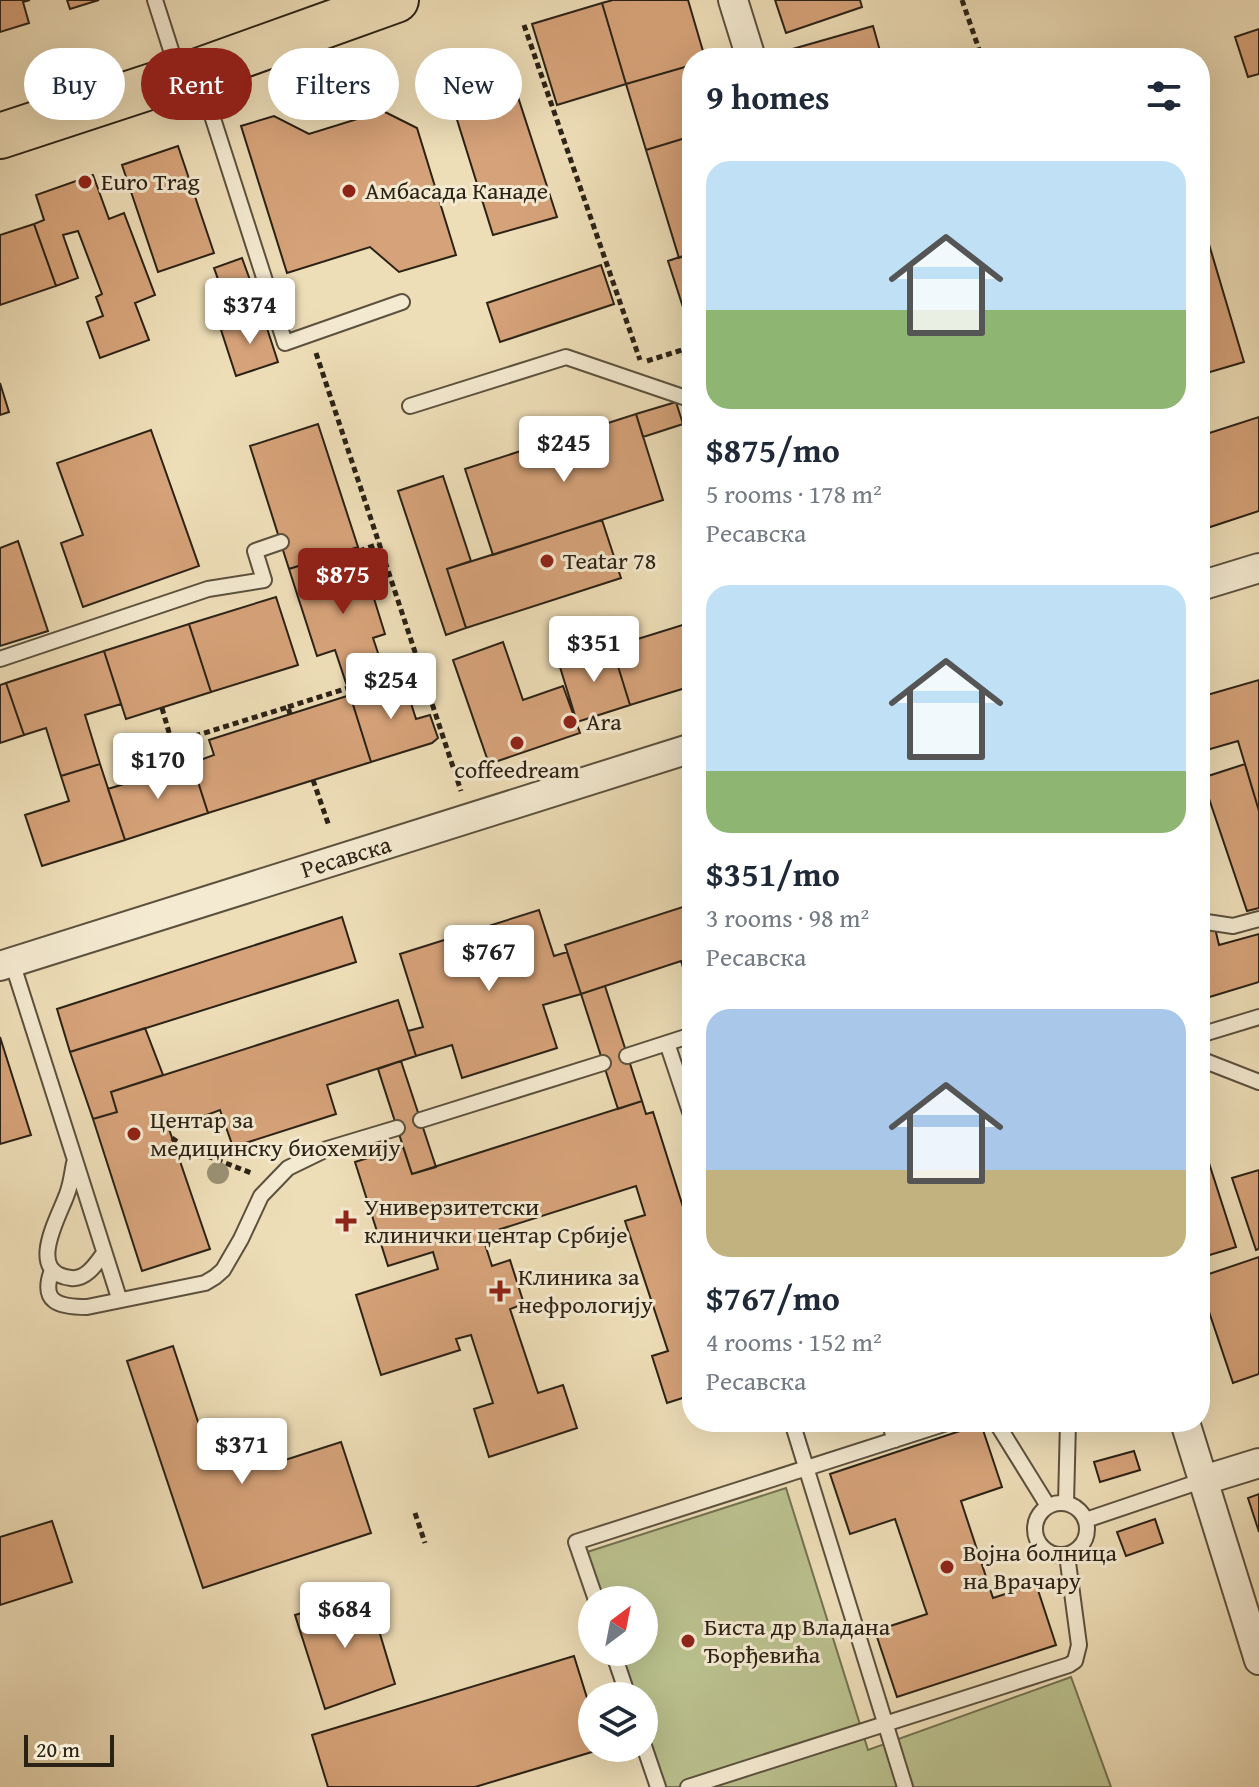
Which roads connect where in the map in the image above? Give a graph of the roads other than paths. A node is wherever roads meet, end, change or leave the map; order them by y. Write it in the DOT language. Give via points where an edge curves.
graph roads {
  1 [pos="155,0"];
  2 [pos="396,0"];
  3 [pos="733,0"];
  4 [pos="177,48"];
  5 [pos="748,48"];
  6 [pos="252,51"];
  7 [pos="141,90"];
  8 [pos="205,120"];
  9 [pos="0,136"];
  10 [pos="402,302"];
  11 [pos="682,397"];
  12 [pos="410,406"];
  13 [pos="281,542"];
  14 [pos="1259,568"];
  15 [pos="1210,583"];
  16 [pos="0,659"];
  17 [pos="682,751"];
  18 [pos="1259,919"];
  19 [pos="1210,923"];
  20 [pos="6,964"];
  21 [pos="1259,1017"];
  22 [pos="1210,1032"];
  23 [pos="682,1038"];
  24 [pos="667,1043"];
  25 [pos="627,1056"];
  26 [pos="603,1063"];
  27 [pos="1210,1063"];
  28 [pos="1259,1082"];
  29 [pos="682,1088"];
  30 [pos="421,1120"];
  31 [pos="397,1128"];
  32 [pos="74,1159"];
  33 [pos="104,1253"];
  34 [pos="52,1270"];
  35 [pos="119,1298"];
  36 [pos="795,1432"];
  37 [pos="892,1432"];
  38 [pos="919,1432"];
  39 [pos="1002,1432"];
  40 [pos="1068,1432"];
  41 [pos="1188,1432"];
  42 [pos="895,1440"];
  43 [pos="1259,1463"];
  44 [pos="807,1468"];
  45 [pos="1204,1480"];
  46 [pos="1066,1503"];
  47 [pos="1048,1506"];
  48 [pos="1086,1520"];
  49 [pos="1067,1555"];
  50 [pos="591,1586"];
  51 [pos="1259,1660"];
  52 [pos="886,1725"];
  53 [pos="649,1762"];
  54 [pos="658,1787"];
  55 [pos="688,1787"];
  56 [pos="905,1787"];
  1 -- 4 [label="lane"];
  2 -- 6 [label="main road"];
  3 -- 5 [label="street"];
  7 -- 9 [label="main road"];
  8 -- 10 [label="lane" via="285,343"];
  11 -- 12 [label="lane" via="566,357"];
  13 -- 16 [label="lane" via="255,551 264,580 208,589"];
  14 -- 15 [label="street"];
  17 -- 20 [label="street, Ресавска"];
  18 -- 19 [label="lane" via="1233,926"];
  20 -- 32 [label="lane"];
  21 -- 22 [label="lane"];
  23 -- 24 [label="lane"];
  24 -- 25 [label="lane"];
  24 -- 29 [label="lane"];
  26 -- 30 [label="lane"];
  27 -- 28 [label="lane"];
  31 -- 35 [label="lane" via="327,1149 288,1168 261,1196 215,1277"];
  32 -- 33 [label="lane"];
  32 -- 34 [label="lane" via="69,1190 47,1246"];
  33 -- 34 [label="lane" via="81,1277"];
  33 -- 35 [label="lane"];
  34 -- 35 [label="lane" via="47,1291 57,1302 87,1307"];
  36 -- 44 [label="lane"];
  37 -- 42 [label="lane"];
  38 -- 42 [label="lane"];
  39 -- 47 [label="lane"];
  40 -- 46 [label="lane"];
  41 -- 45 [label="street"];
  42 -- 44 [label="lane"];
  43 -- 45 [label="street"];
  44 -- 50 [label="lane" via="576,1542"];
  44 -- 52 [label="lane"];
  45 -- 48 [label="lane"];
  45 -- 51 [label="street"];
  46 -- 47 [label="lane"];
  46 -- 48 [label="lane"];
  47 -- 49 [label="lane" via="1036,1521 1036,1536 1047,1552"];
  48 -- 49 [label="lane" via="1085,1541"];
  49 -- 52 [label="lane" via="1079,1645 1075,1661"];
  52 -- 55 [label="lane"];
  52 -- 56 [label="lane"];
  53 -- 54 [label="lane"];
}
